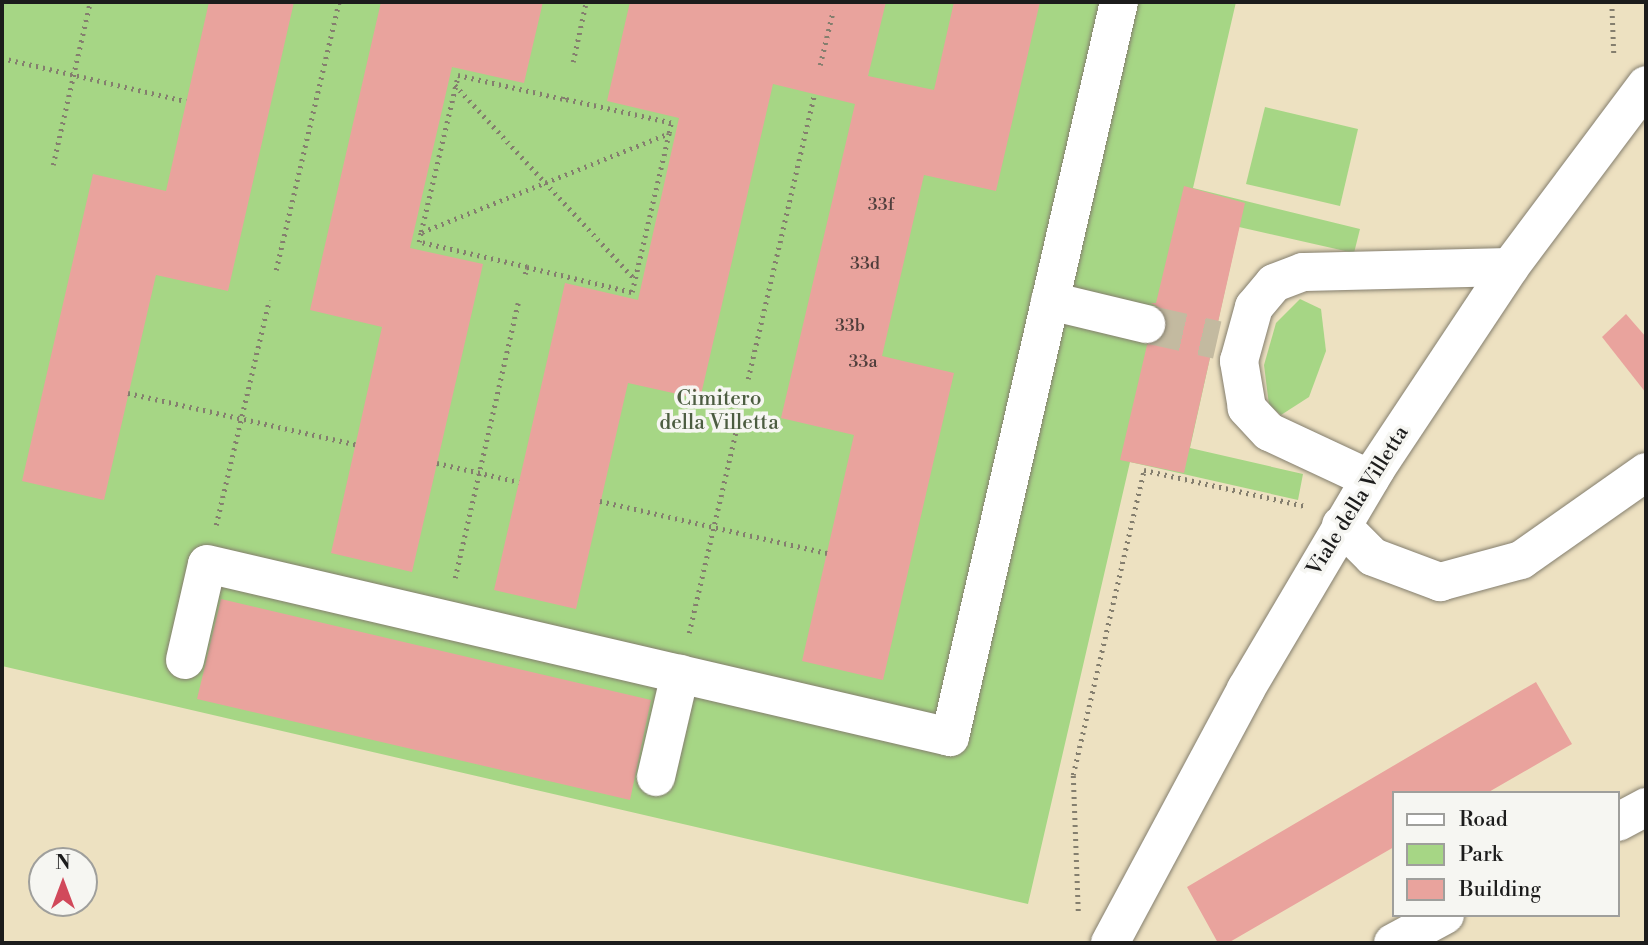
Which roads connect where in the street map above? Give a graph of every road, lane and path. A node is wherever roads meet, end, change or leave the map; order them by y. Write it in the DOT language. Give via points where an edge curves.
graph roads {
  1 [pos="90,2"];
  2 [pos="339,2"];
  3 [pos="586,2"];
  4 [pos="1119,2"];
  5 [pos="833,11"];
  6 [pos="2,58"];
  7 [pos="573,62"];
  8 [pos="820,65"];
  9 [pos="73,75"];
  10 [pos="456,85"];
  11 [pos="1646,85"];
  12 [pos="566,93"];
  13 [pos="814,95"];
  14 [pos="564,99"];
  15 [pos="186,101"];
  16 [pos="669,133"];
  17 [pos="53,165"];
  18 [pos="545,183"];
  19 [pos="421,232"];
  20 [pos="527,267"];
  21 [pos="1510,267"];
  22 [pos="276,270"];
  23 [pos="525,274"];
  24 [pos="635,278"];
  25 [pos="269,300"];
  26 [pos="1050,301"];
  27 [pos="519,303"];
  28 [pos="1146,324"];
  29 [pos="748,379"];
  30 [pos="128,393"];
  31 [pos="741,409"];
  32 [pos="241,418"];
  33 [pos="355,444"];
  34 [pos="437,463"];
  35 [pos="1646,472"];
  36 [pos="479,473"];
  37 [pos="1370,479"];
  38 [pos="519,482"];
  39 [pos="600,501"];
  40 [pos="1326,517"];
  41 [pos="714,527"];
  42 [pos="827,553"];
  43 [pos="207,564"];
  44 [pos="445,619"];
  45 [pos="185,660"];
  46 [pos="680,674"];
  47 [pos="656,778"];
  48 [pos="1646,807"];
  49 [pos="1620,821"];
  50 [pos="1078,916"];
  51 [pos="1441,917"];
  52 [pos="1110,943"];
  53 [pos="1393,943"];
  1 -- 9 [label="path"];
  2 -- 22 [label="path"];
  3 -- 7 [label="path"];
  4 -- 26 [label="street"];
  5 -- 8 [label="path"];
  6 -- 9 [label="path"];
  9 -- 15 [label="path"];
  9 -- 17 [label="path"];
  10 -- 14 [label="path" via="458,75"];
  10 -- 18 [label="path"];
  10 -- 19 [label="path"];
  11 -- 21 [label="street, Viale della Villetta"];
  12 -- 14 [label="path"];
  13 -- 29 [label="path"];
  14 -- 16 [label="path" via="671,124"];
  16 -- 18 [label="path"];
  16 -- 24 [label="path"];
  18 -- 19 [label="path"];
  18 -- 24 [label="path"];
  19 -- 20 [label="path" via="419,242"];
  20 -- 23 [label="path"];
  20 -- 24 [label="path" via="632,292"];
  21 -- 37 [label="street, Viale della Villetta"];
  21 -- 37 [label="street" via="1290,275 1264,293 1229,342 1241,395 1258,422"];
  25 -- 32 [label="path"];
  26 -- 28 [label="street"];
  26 -- 46 [label="street" via="950,737"];
  27 -- 36 [label="path"];
  30 -- 32 [label="path"];
  31 -- 41 [label="path"];
  32 -- 33 [label="path"];
  32 -- 43 [label="path"];
  34 -- 36 [label="path"];
  35 -- 40 [label="street" via="1521,560 1440,582 1373,557"];
  36 -- 38 [label="path"];
  36 -- 44 [label="path"];
  37 -- 40 [label="street, Viale della Villetta"];
  39 -- 41 [label="path"];
  40 -- 50 [label="path" via="1144,470 1073,775"];
  40 -- 52 [label="street, Viale della Villetta"];
  41 -- 42 [label="path"];
  41 -- 46 [label="path"];
  43 -- 44 [label="street"];
  43 -- 45 [label="street"];
  44 -- 46 [label="street"];
  46 -- 47 [label="street"];
  48 -- 49 [label="street"];
  51 -- 53 [label="street"];
}
